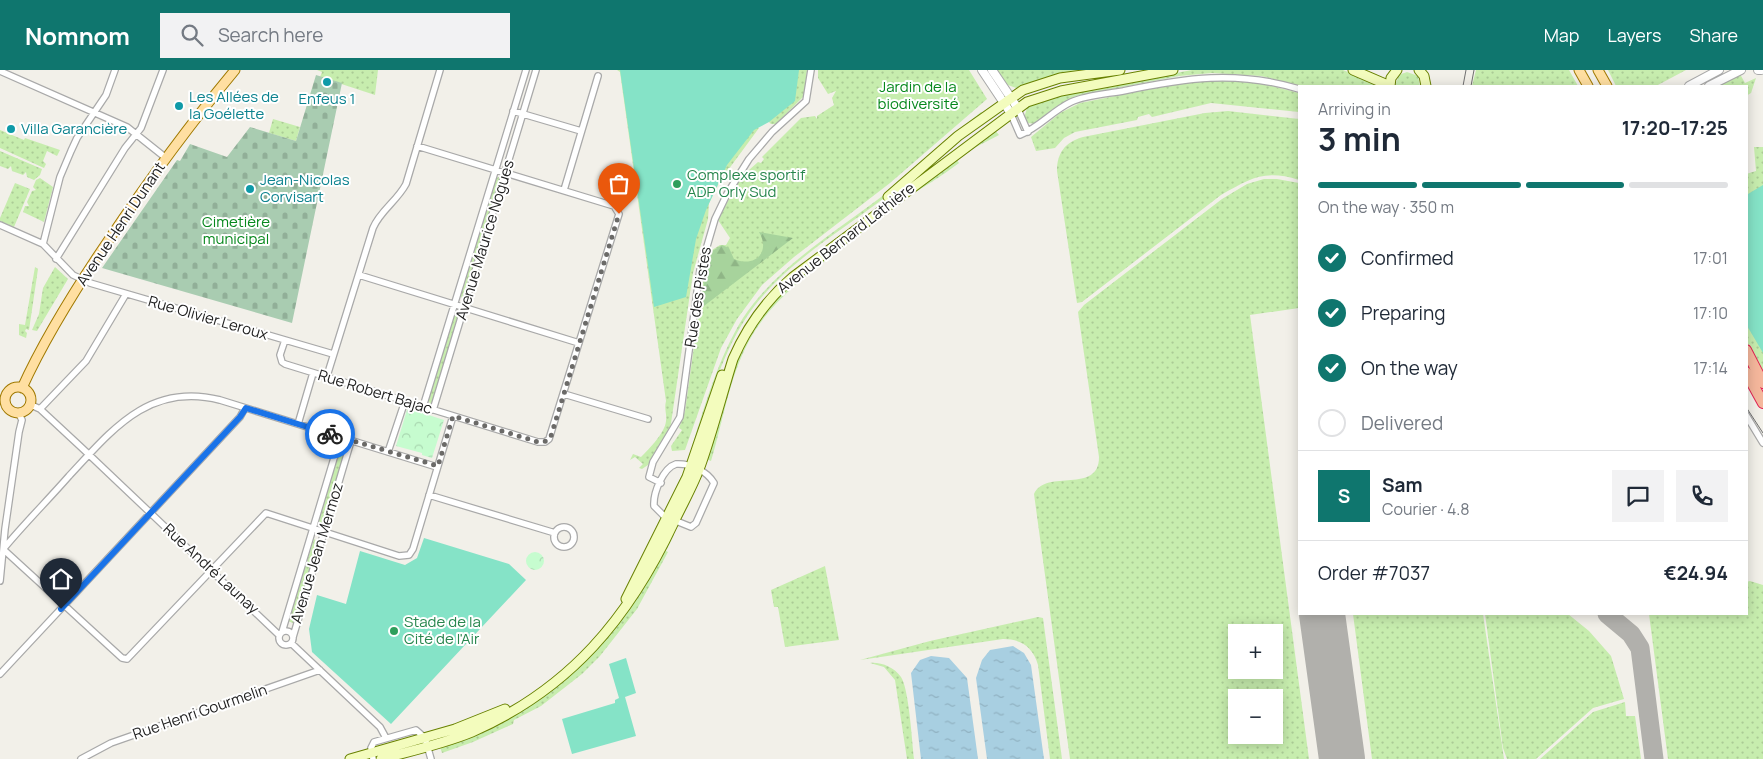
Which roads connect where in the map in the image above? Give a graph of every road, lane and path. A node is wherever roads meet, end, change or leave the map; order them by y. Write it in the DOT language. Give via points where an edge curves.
graph roads {
  1 [pos="115,70"];
  2 [pos="163,70"];
  3 [pos="235,70"];
  4 [pos="440,70"];
  5 [pos="526,70"];
  6 [pos="536,70"];
  7 [pos="811,70"];
  8 [pos="982,70"];
  9 [pos="992,70"];
  10 [pos="1120,70"];
  11 [pos="1173,70"];
  12 [pos="1353,70"];
  13 [pos="1392,70"];
  14 [pos="1419,70"];
  15 [pos="1579,70"];
  16 [pos="1598,70"];
  17 [pos="1719,70"];
  18 [pos="1741,70"];
  19 [pos="0,71"];
  20 [pos="598,76"];
  21 [pos="1388,85"];
  22 [pos="1390,85"];
  23 [pos="1426,85"];
  24 [pos="1587,85"];
  25 [pos="1606,85"];
  26 [pos="1691,85"];
  27 [pos="1711,85"];
  28 [pos="1298,89"];
  29 [pos="1007,99"];
  30 [pos="1014,110"];
  31 [pos="94,111"];
  32 [pos="513,111"];
  33 [pos="523,114"];
  34 [pos="581,131"];
  35 [pos="1028,132"];
  36 [pos="136,134"];
  37 [pos="417,146"];
  38 [pos="166,158"];
  39 [pos="496,169"];
  40 [pos="506,172"];
  41 [pos="564,190"];
  42 [pos="0,225"];
  43 [pos="43,244"];
  44 [pos="56,259"];
  45 [pos="359,275"];
  46 [pos="83,280"];
  47 [pos="126,294"];
  48 [pos="454,304"];
  49 [pos="465,307"];
  50 [pos="285,340"];
  51 [pos="579,343"];
  52 [pos="333,354"];
  53 [pos="1748,354"];
  54 [pos="313,373"];
  55 [pos="327,376"];
  56 [pos="1748,376"];
  57 [pos="1763,383"];
  58 [pos="22,388"];
  59 [pos="564,394"];
  60 [pos="405,401"];
  61 [pos="30,404"];
  62 [pos="1763,404"];
  63 [pos="423,407"];
  64 [pos="8,408"];
  65 [pos="246,408"];
  66 [pos="40,409"];
  67 [pos="433,410"];
  68 [pos="18,412"];
  69 [pos="0,415"];
  70 [pos="453,416"];
  71 [pos="1748,418"];
  72 [pos="648,419"];
  73 [pos="298,424"];
  74 [pos="340,438"];
  75 [pos="351,441"];
  76 [pos="1763,443"];
  77 [pos="388,452"];
  78 [pos="89,455"];
  79 [pos="438,466"];
  80 [pos="695,468"];
  81 [pos="661,483"];
  82 [pos="429,495"];
  83 [pos="151,513"];
  84 [pos="671,519"];
  85 [pos="313,530"];
  86 [pos="323,533"];
  87 [pos="555,533"];
  88 [pos="4,548"];
  89 [pos="1,559"];
  90 [pos="213,570"];
  91 [pos="0,581"];
  92 [pos="64,605"];
  93 [pos="281,634"];
  94 [pos="292,640"];
  95 [pos="320,670"];
  96 [pos="0,674"];
  97 [pos="386,738"];
  98 [pos="426,742"];
  99 [pos="372,756"];
  100 [pos="81,759"];
  101 [pos="350,759"];
  102 [pos="381,759"];
  103 [pos="431,759"];
  1 -- 31 [label="street" via="106,95"];
  2 -- 36 [label="street"];
  3 -- 38 [label="main road, Avenue Henri Dunant"];
  4 -- 37 [label="street"];
  5 -- 32 [label="street, Avenue Maurice Nogues"];
  6 -- 33 [label="street, Avenue Maurice Nogues"];
  7 -- 81 [label="street, Rue des Pistes" via="806,101 772,132 750,159 727,194 708,238 700,270 680,417 649,472 649,477"];
  8 -- 29 [label="street"];
  9 -- 29 [label="street"];
  10 -- 29 [label="main road, Avenue Bernard Lathière" via="1046,81"];
  11 -- 30 [label="main road, Avenue Bernard Lathière" via="1049,93"];
  12 -- 21 [label="main road"];
  13 -- 22 [label="main road"];
  14 -- 23 [label="main road"];
  15 -- 24 [label="main road"];
  16 -- 25 [label="main road"];
  17 -- 26 [label="street"];
  18 -- 27 [label="street"];
  19 -- 31 [label="street"];
  20 -- 34 [label="street"];
  28 -- 35 [label="street" via="1248,78 1213,76 1183,79 1076,100"];
  29 -- 30 [label="street"];
  29 -- 80 [label="main road, Avenue Bernard Lathière" via="788,274 760,302 728,358"];
  30 -- 35 [label="street"];
  30 -- 35 [label="street" via="1020,135"];
  30 -- 80 [label="main road, Avenue Bernard Lathière" via="802,269 763,306 733,359"];
  31 -- 36 [label="street"];
  31 -- 43 [label="street" via="60,177"];
  32 -- 33 [label="street"];
  32 -- 39 [label="street, Avenue Maurice Nogues"];
  33 -- 34 [label="street"];
  33 -- 40 [label="street, Avenue Maurice Nogues"];
  34 -- 41 [label="street"];
  36 -- 38 [label="street"];
  36 -- 44 [label="street"];
  37 -- 39 [label="street"];
  37 -- 45 [label="street" via="402,191 376,221"];
  38 -- 46 [label="main road, Avenue Henri Dunant"];
  39 -- 40 [label="street"];
  39 -- 48 [label="street, Avenue Maurice Nogues"];
  40 -- 41 [label="street"];
  40 -- 49 [label="street, Avenue Maurice Nogues"];
  41 -- 51 [label="street" via="614,206 619,214"];
  42 -- 43 [label="street"];
  43 -- 44 [label="street, Rue Olivier Leroux"];
  44 -- 46 [label="street, Rue Olivier Leroux"];
  45 -- 48 [label="street"];
  45 -- 52 [label="street"];
  46 -- 47 [label="street, Rue Olivier Leroux"];
  46 -- 58 [label="main road, Avenue Henri Dunant"];
  47 -- 50 [label="street, Rue Olivier Leroux"];
  47 -- 66 [label="street" via="86,361"];
  48 -- 49 [label="street"];
  48 -- 63 [label="street, Avenue Maurice Nogues"];
  49 -- 51 [label="street"];
  49 -- 67 [label="street, Avenue Maurice Nogues"];
  50 -- 52 [label="street, Rue Olivier Leroux"];
  50 -- 54 [label="street, Rue Robert Bajac" via="280,355 282,362"];
  51 -- 59 [label="street"];
  52 -- 55 [label="street"];
  53 -- 57 [label="highway"];
  54 -- 55 [label="street, Rue Robert Bajac"];
  54 -- 73 [label="street"];
  55 -- 60 [label="street, Rue Robert Bajac"];
  56 -- 62 [label="highway"];
  58 -- 61 [label="main road" via="28,393"];
  58 -- 64 [label="main road, Avenue Henri Dunant" via="8,392 5,400"];
  59 -- 70 [label="street, Rue Robert Bajac" via="547,441 538,442"];
  59 -- 72 [label="street"];
  60 -- 63 [label="street, Rue Robert Bajac"];
  60 -- 77 [label="street"];
  61 -- 66 [label="street, Rue André Launay"];
  61 -- 68 [label="main road"];
  63 -- 67 [label="street, Rue Robert Bajac"];
  64 -- 68 [label="main road"];
  64 -- 69 [label="main road"];
  65 -- 73 [label="street"];
  65 -- 78 [label="street" via="199,397 156,402 116,426"];
  65 -- 83 [label="street"];
  66 -- 78 [label="street, Rue André Launay"];
  67 -- 70 [label="street, Rue Robert Bajac"];
  68 -- 88 [label="street" via="22,425"];
  70 -- 79 [label="street"];
  71 -- 76 [label="street"];
  73 -- 74 [label="street"];
  74 -- 75 [label="street"];
  74 -- 85 [label="street, Avenue Jean Mermoz"];
  75 -- 77 [label="street"];
  75 -- 86 [label="street, Avenue Jean Mermoz"];
  77 -- 79 [label="street"];
  78 -- 83 [label="street, Rue André Launay"];
  78 -- 88 [label="street"];
  79 -- 82 [label="street"];
  80 -- 81 [label="street" via="672,465"];
  80 -- 84 [label="main road, Avenue Bernard Lathière"];
  80 -- 84 [label="street" via="713,480 713,488 695,524 689,527"];
  81 -- 84 [label="street" via="654,506"];
  82 -- 86 [label="street" via="413,549 405,556"];
  82 -- 87 [label="street"];
  83 -- 90 [label="street, Rue André Launay"];
  83 -- 92 [label="street"];
  84 -- 98 [label="main road, Avenue Bernard Lathière" via="622,605 576,659 542,686 501,711"];
  85 -- 86 [label="street"];
  85 -- 90 [label="street" via="266,513"];
  85 -- 93 [label="street, Avenue Jean Mermoz"];
  86 -- 94 [label="street, Avenue Jean Mermoz"];
  88 -- 89 [label="street"];
  88 -- 92 [label="street"];
  89 -- 91 [label="street"];
  90 -- 92 [label="street" via="131,657 122,658"];
  90 -- 93 [label="street, Rue André Launay"];
  92 -- 96 [label="street"];
  93 -- 94 [label="street" via="289,632"];
  93 -- 94 [label="street" via="281,644 285,646"];
  94 -- 95 [label="street"];
  95 -- 97 [label="street" via="380,727"];
  95 -- 100 [label="street, Rue Henri Gourmelin" via="111,743"];
  97 -- 98 [label="street" via="416,730"];
  97 -- 99 [label="street" via="374,742 370,748"];
  98 -- 99 [label="main road, Avenue Bernard Lathière"];
  98 -- 102 [label="main road, Avenue Bernard Lathière"];
  98 -- 103 [label="street"];
  99 -- 101 [label="main road, Avenue Bernard Lathière"];
}
